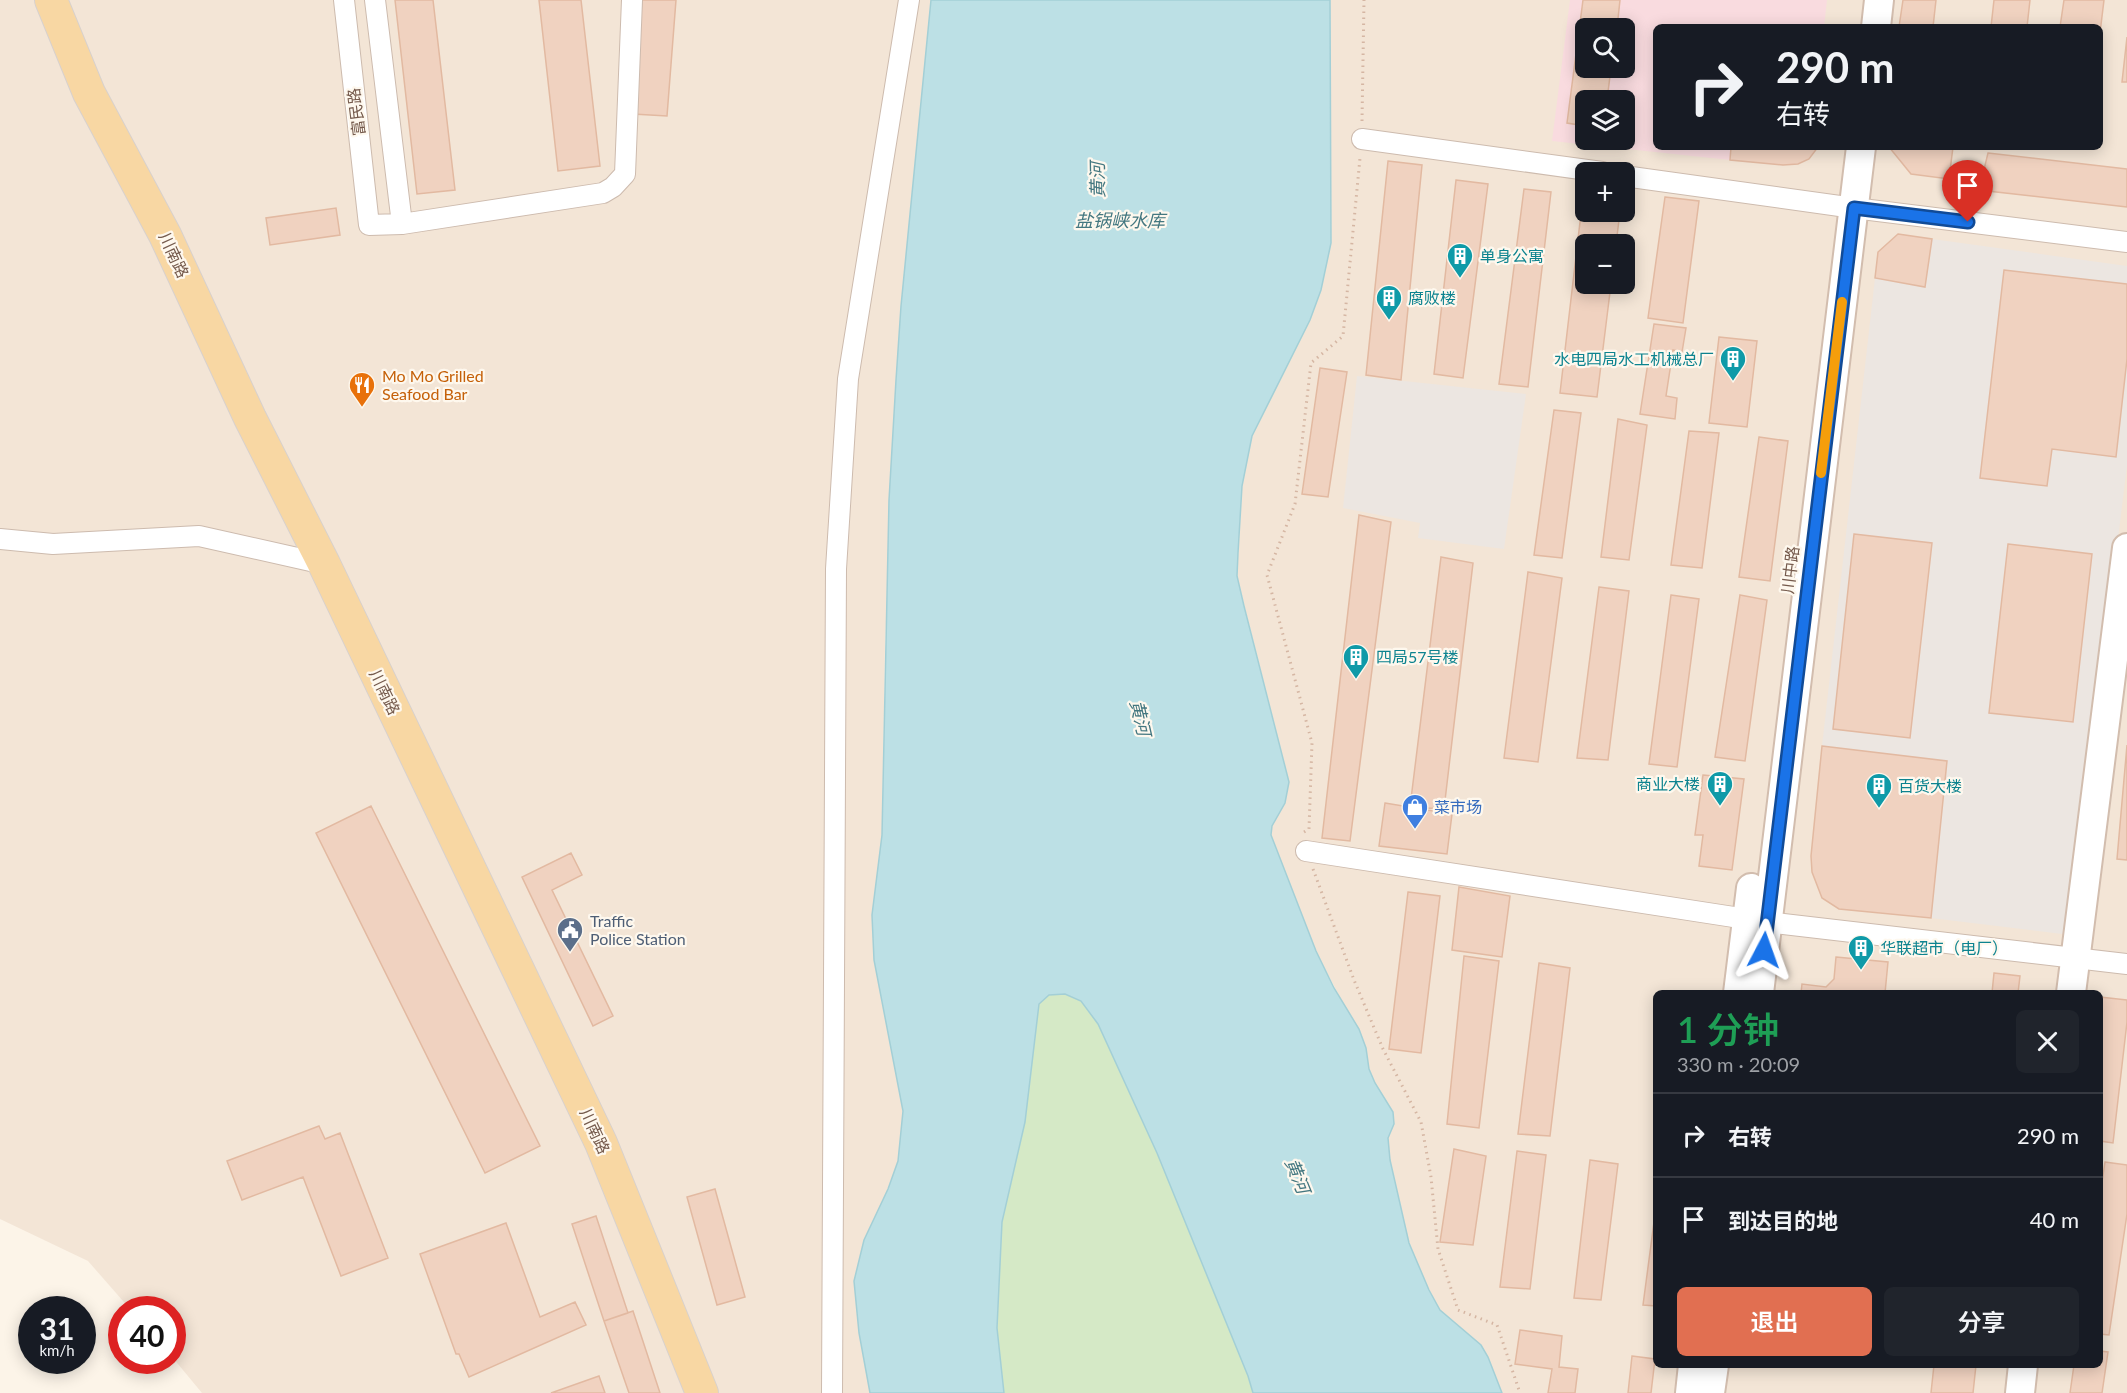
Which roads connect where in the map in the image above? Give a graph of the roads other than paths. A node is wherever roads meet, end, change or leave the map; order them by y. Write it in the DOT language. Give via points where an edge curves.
graph roads {
  1 [pos="51,0"];
  2 [pos="344,0"];
  3 [pos="375,0"];
  4 [pos="632,0"];
  5 [pos="909,0"];
  6 [pos="1860,0"];
  7 [pos="1880,0"];
  8 [pos="1856,24"];
  9 [pos="1876,24"];
  10 [pos="1362,139"];
  11 [pos="1842,150"];
  12 [pos="1860,150"];
  13 [pos="1575,168"];
  14 [pos="1635,178"];
  15 [pos="1844,206"];
  16 [pos="402,224"];
  17 [pos="2127,242"];
  18 [pos="0,539"];
  19 [pos="2127,548"];
  20 [pos="324,564"];
  21 [pos="1306,851"];
  22 [pos="1757,921"];
  23 [pos="2076,958"];
  24 [pos="2127,964"];
  25 [pos="1739,990"];
  26 [pos="1759,990"];
  27 [pos="2071,990"];
  28 [pos="1693,1368"];
  29 [pos="1714,1368"];
  30 [pos="2023,1368"];
  31 [pos="702,1393"];
  32 [pos="832,1393"];
  33 [pos="1690,1393"];
  34 [pos="1710,1393"];
  35 [pos="2020,1393"];
  1 -- 20 [label="main road, 川南路" via="90,93 165,235 250,418"];
  2 -- 16 [label="street, 富民路" via="369,225"];
  3 -- 16 [label="street, 富民路"];
  4 -- 16 [label="street" via="625,174 614,187 603,193"];
  5 -- 32 [label="street" via="848,379 836,569"];
  6 -- 8 [label="street"];
  7 -- 9 [label="street"];
  10 -- 13 [label="street"];
  11 -- 15 [label="street, 川中路"];
  12 -- 15 [label="street, 川中路"];
  14 -- 15 [label="street"];
  15 -- 17 [label="street"];
  15 -- 22 [label="street, 川中路"];
  18 -- 20 [label="street" via="53,544 200,536"];
  19 -- 23 [label="street"];
  20 -- 31 [label="main road, 川南路" via="602,1143"];
  21 -- 22 [label="street"];
  22 -- 23 [label="street"];
  22 -- 25 [label="street, 川中路"];
  22 -- 26 [label="street, 川中路"];
  23 -- 24 [label="street"];
  23 -- 27 [label="street"];
  28 -- 33 [label="street"];
  29 -- 34 [label="street"];
  30 -- 35 [label="street"];
}
